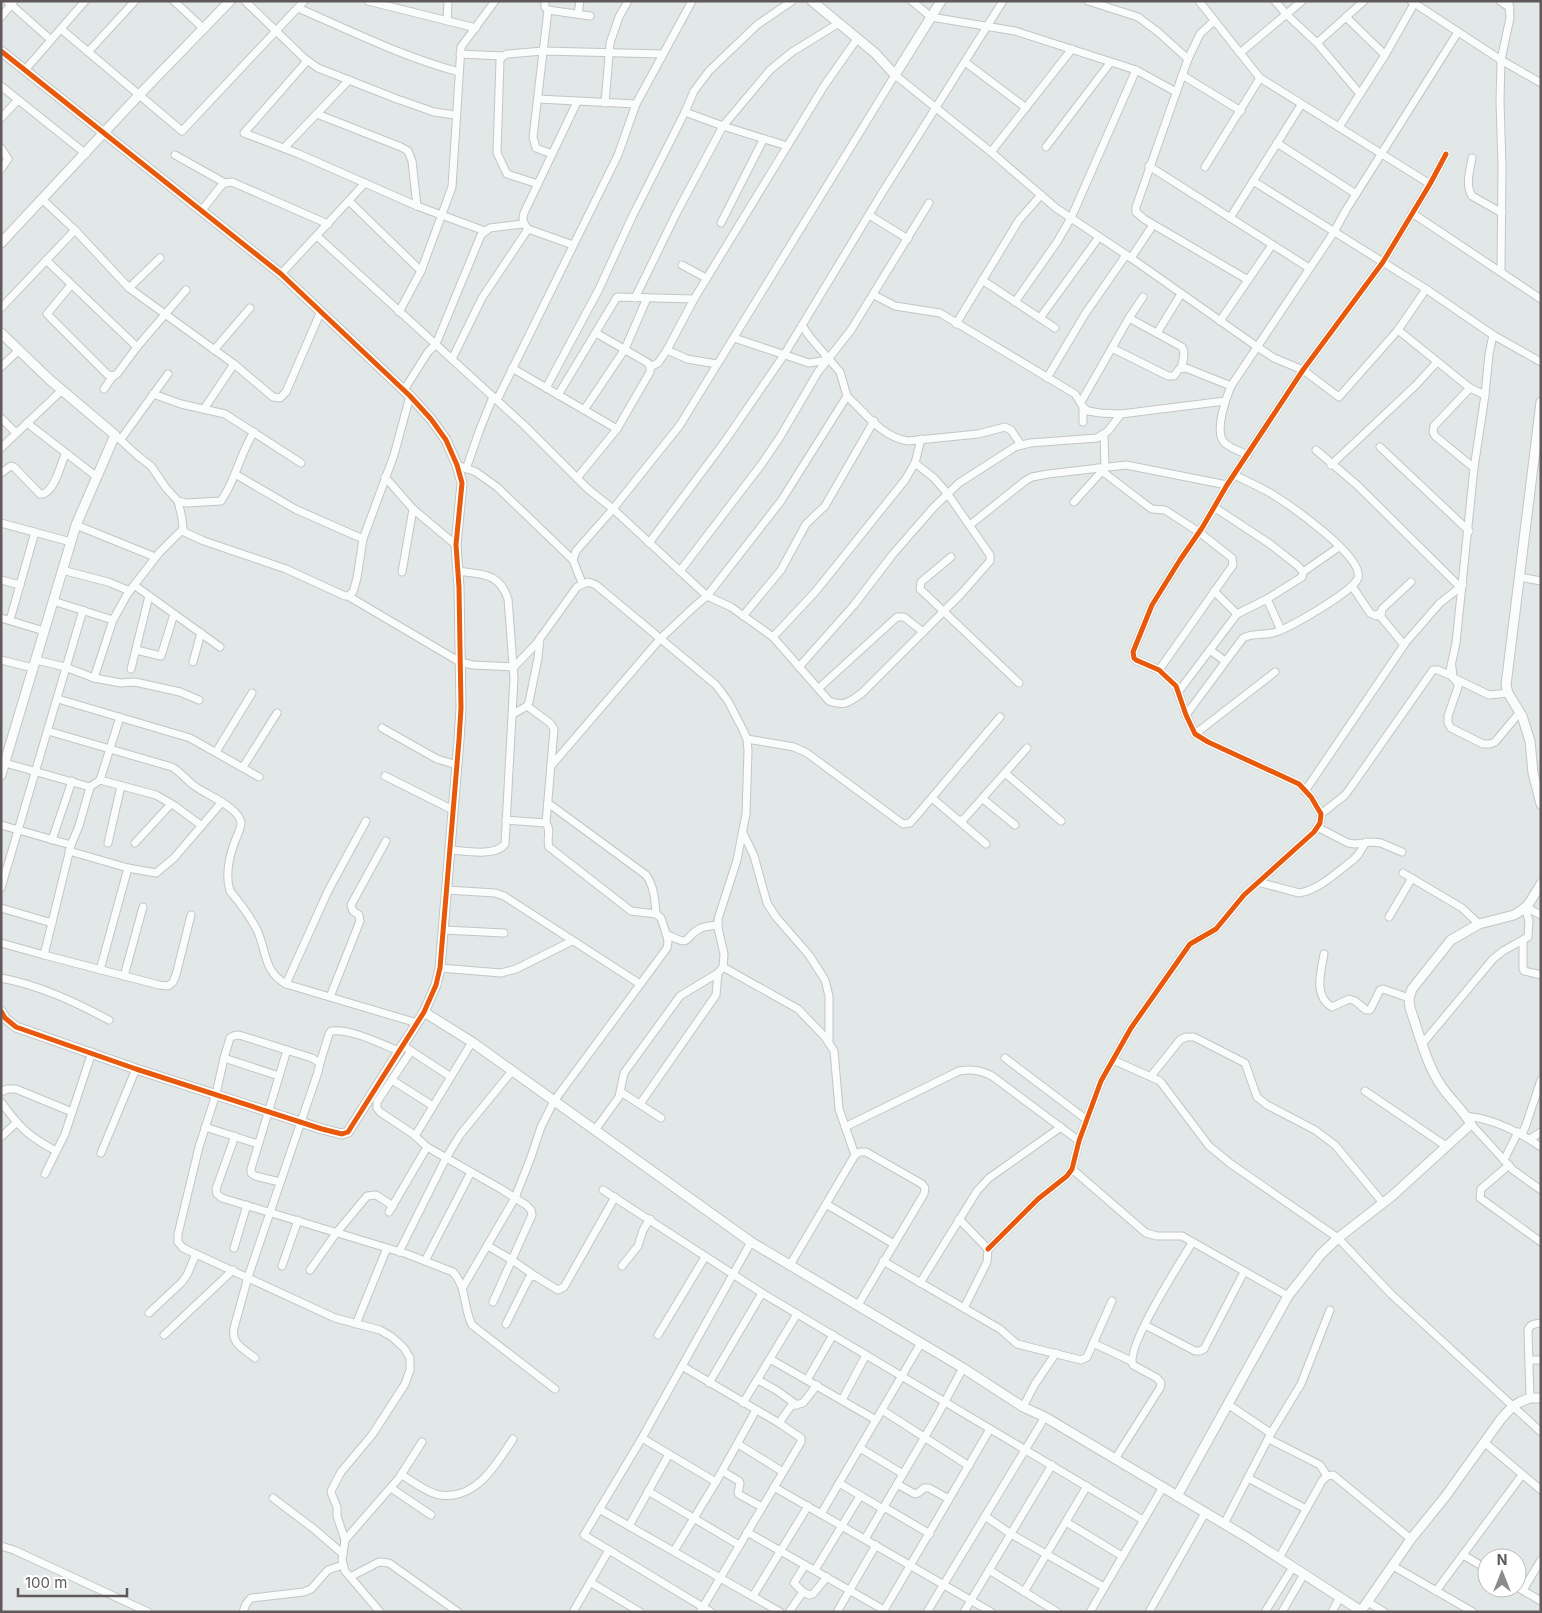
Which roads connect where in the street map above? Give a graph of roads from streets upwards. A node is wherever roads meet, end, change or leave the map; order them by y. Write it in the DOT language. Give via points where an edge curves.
graph roads {
  1 [pos="85,1"];
  2 [pos="135,1"];
  3 [pos="174,1"];
  4 [pos="230,1"];
  5 [pos="245,1"];
  6 [pos="304,1"];
  7 [pos="368,1"];
  8 [pos="448,1"];
  9 [pos="495,1"];
  10 [pos="545,1"];
  11 [pos="580,1"];
  12 [pos="628,1"];
  13 [pos="692,1"];
  14 [pos="792,1"];
  15 [pos="812,1"];
  16 [pos="912,1"];
  17 [pos="941,1"];
  18 [pos="1003,1"];
  19 [pos="1088,1"];
  20 [pos="1199,1"];
  21 [pos="1275,1"];
  22 [pos="1302,1"];
  23 [pos="1364,1"];
  24 [pos="1500,1"];
  25 [pos="11,2"];
  26 [pos="1103,3"];
  27 [pos="1413,3"];
  28 [pos="1510,4"];
  29 [pos="298,8"];
  30 [pos="548,10"];
  31 [pos="578,14"];
  32 [pos="1287,15"];
  33 [pos="590,16"];
  34 [pos="1,17"];
  35 [pos="931,17"];
  36 [pos="1346,17"];
  37 [pos="447,21"];
  38 [pos="1214,21"];
  39 [pos="839,23"];
  40 [pos="988,26"];
  41 [pos="476,28"];
  42 [pos="61,29"];
  43 [pos="204,29"];
  44 [pos="276,30"];
  45 [pos="1458,32"];
  46 [pos="858,39"];
  47 [pos="52,40"];
  48 [pos="1317,43"];
  49 [pos="1072,49"];
  50 [pos="1,51"];
  51 [pos="543,51"];
  52 [pos="88,52"];
  53 [pos="610,53"];
  54 [pos="1240,53"];
  55 [pos="460,54"];
  56 [pos="663,54"];
  57 [pos="502,56"];
  58 [pos="1385,56"];
  59 [pos="1188,59"];
  60 [pos="307,60"];
  61 [pos="1501,60"];
  62 [pos="965,62"];
  63 [pos="1110,63"];
  64 [pos="25,70"];
  65 [pos="1136,70"];
  66 [pos="459,72"];
  67 [pos="895,75"];
  68 [pos="1182,76"];
  69 [pos="1260,78"];
  70 [pos="349,80"];
  71 [pos="1541,83"];
  72 [pos="1,86"];
  73 [pos="1176,92"];
  74 [pos="1360,94"];
  75 [pos="139,95"];
  76 [pos="538,99"];
  77 [pos="18,100"];
  78 [pos="577,102"];
  79 [pos="605,103"];
  80 [pos="636,104"];
  81 [pos="1301,105"];
  82 [pos="936,108"];
  83 [pos="1026,108"];
  84 [pos="1241,111"];
  85 [pos="686,112"];
  86 [pos="317,114"];
  87 [pos="456,115"];
  88 [pos="1,118"];
  89 [pos="723,126"];
  90 [pos="1339,128"];
  91 [pos="104,134"];
  92 [pos="763,140"];
  93 [pos="1277,143"];
  94 [pos="787,146"];
  95 [pos="1046,147"];
  96 [pos="1,148"];
  97 [pos="284,148"];
  98 [pos="991,152"];
  99 [pos="1382,153"];
  100 [pos="86,154"];
  101 [pos="552,154"];
  102 [pos="1446,154"];
  103 [pos="175,155"];
  104 [pos="1472,158"];
  105 [pos="1149,166"];
  106 [pos="1205,167"];
  107 [pos="1,169"];
  108 [pos="1253,181"];
  109 [pos="225,183"];
  110 [pos="365,183"];
  111 [pos="538,184"];
  112 [pos="1430,184"];
  113 [pos="1356,194"];
  114 [pos="1041,195"];
  115 [pos="43,200"];
  116 [pos="348,201"];
  117 [pos="930,204"];
  118 [pos="417,206"];
  119 [pos="202,210"];
  120 [pos="1412,213"];
  121 [pos="1502,213"];
  122 [pos="869,215"];
  123 [pos="442,216"];
  124 [pos="1071,218"];
  125 [pos="1230,218"];
  126 [pos="328,224"];
  127 [pos="721,224"];
  128 [pos="1153,225"];
  129 [pos="526,226"];
  130 [pos="76,230"];
  131 [pos="484,231"];
  132 [pos="1334,232"];
  133 [pos="317,236"];
  134 [pos="1099,237"];
  135 [pos="908,239"];
  136 [pos="1,243"];
  137 [pos="1272,245"];
  138 [pos="573,246"];
  139 [pos="1129,257"];
  140 [pos="160,258"];
  141 [pos="46,260"];
  142 [pos="1383,262"];
  143 [pos="682,265"];
  144 [pos="1309,268"];
  145 [pos="421,271"];
  146 [pos="1501,272"];
  147 [pos="281,274"];
  148 [pos="706,278"];
  149 [pos="982,280"];
  150 [pos="1248,280"];
  151 [pos="71,286"];
  152 [pos="129,288"];
  153 [pos="1426,289"];
  154 [pos="186,290"];
  155 [pos="1181,294"];
  156 [pos="874,295"];
  157 [pos="1143,297"];
  158 [pos="635,298"];
  159 [pos="646,298"];
  160 [pos="694,299"];
  161 [pos="1541,299"];
  162 [pos="1015,302"];
  163 [pos="1,308"];
  164 [pos="250,308"];
  165 [pos="321,311"];
  166 [pos="399,312"];
  167 [pos="164,315"];
  168 [pos="1040,318"];
  169 [pos="1129,318"];
  170 [pos="1220,321"];
  171 [pos="956,324"];
  172 [pos="802,325"];
  173 [pos="1056,328"];
  174 [pos="1398,330"];
  175 [pos="1,333"];
  176 [pos="596,333"];
  177 [pos="1157,333"];
  178 [pos="1493,335"];
  179 [pos="734,338"];
  180 [pos="436,344"];
  181 [pos="1256,346"];
  182 [pos="137,347"];
  183 [pos="1112,348"];
  184 [pos="625,349"];
  185 [pos="19,350"];
  186 [pos="214,350"];
  187 [pos="668,350"];
  188 [pos="784,355"];
  189 [pos="452,359"];
  190 [pos="828,360"];
  191 [pos="1437,362"];
  192 [pos="1541,362"];
  193 [pos="234,364"];
  194 [pos="718,364"];
  195 [pos="1,367"];
  196 [pos="650,367"];
  197 [pos="512,368"];
  198 [pos="1182,368"];
  199 [pos="1303,370"];
  200 [pos="168,374"];
  201 [pos="113,376"];
  202 [pos="1047,378"];
  203 [pos="1231,386"];
  204 [pos="104,388"];
  205 [pos="546,388"];
  206 [pos="1470,388"];
  207 [pos="62,390"];
  208 [pos="407,393"];
  209 [pos="153,394"];
  210 [pos="558,394"];
  211 [pos="1485,394"];
  212 [pos="847,396"];
  213 [pos="495,398"];
  214 [pos="1224,401"];
  215 [pos="1541,402"];
  216 [pos="1082,404"];
  217 [pos="204,409"];
  218 [pos="584,410"];
  219 [pos="1121,414"];
  220 [pos="1,418"];
  221 [pos="874,421"];
  222 [pos="1083,422"];
  223 [pos="27,423"];
  224 [pos="618,429"];
  225 [pos="254,432"];
  226 [pos="16,433"];
  227 [pos="1104,435"];
  228 [pos="118,437"];
  229 [pos="921,439"];
  230 [pos="1021,445"];
  231 [pos="1380,447"];
  232 [pos="1538,447"];
  233 [pos="1,448"];
  234 [pos="1316,450"];
  235 [pos="65,454"];
  236 [pos="1248,455"];
  237 [pos="301,463"];
  238 [pos="915,463"];
  239 [pos="457,465"];
  240 [pos="1331,465"];
  241 [pos="1101,468"];
  242 [pos="1474,468"];
  243 [pos="466,469"];
  244 [pos="1,473"];
  245 [pos="235,474"];
  246 [pos="1234,475"];
  247 [pos="97,477"];
  248 [pos="386,477"];
  249 [pos="577,478"];
  250 [pos="1227,485"];
  251 [pos="947,493"];
  252 [pos="178,501"];
  253 [pos="1074,502"];
  254 [pos="1214,508"];
  255 [pos="413,509"];
  256 [pos="614,509"];
  257 [pos="1,523"];
  258 [pos="76,525"];
  259 [pos="970,525"];
  260 [pos="182,531"];
  261 [pos="1469,531"];
  262 [pos="35,532"];
  263 [pos="1199,532"];
  264 [pos="363,539"];
  265 [pos="71,542"];
  266 [pos="649,542"];
  267 [pos="456,545"];
  268 [pos="1339,546"];
  269 [pos="951,557"];
  270 [pos="155,558"];
  271 [pos="573,560"];
  272 [pos="62,570"];
  273 [pos="458,571"];
  274 [pos="680,571"];
  275 [pos="402,572"];
  276 [pos="1304,572"];
  277 [pos="1519,578"];
  278 [pos="1,580"];
  279 [pos="1541,581"];
  280 [pos="1411,582"];
  281 [pos="582,583"];
  282 [pos="20,585"];
  283 [pos="1352,586"];
  284 [pos="1461,586"];
  285 [pos="132,588"];
  286 [pos="1214,591"];
  287 [pos="149,596"];
  288 [pos="348,596"];
  289 [pos="708,596"];
  290 [pos="1267,599"];
  291 [pos="53,601"];
  292 [pos="83,610"];
  293 [pos="944,611"];
  294 [pos="1381,612"];
  295 [pos="174,614"];
  296 [pos="1237,614"];
  297 [pos="743,616"];
  298 [pos="1,618"];
  299 [pos="10,620"];
  300 [pos="113,620"];
  301 [pos="1281,630"];
  302 [pos="44,631"];
  303 [pos="923,632"];
  304 [pos="201,633"];
  305 [pos="772,637"];
  306 [pos="540,638"];
  307 [pos="660,639"];
  308 [pos="1404,645"];
  309 [pos="220,647"];
  310 [pos="136,650"];
  311 [pos="1210,650"];
  312 [pos="1,660"];
  313 [pos="1225,661"];
  314 [pos="193,662"];
  315 [pos="460,662"];
  316 [pos="34,664"];
  317 [pos="1452,665"];
  318 [pos="799,666"];
  319 [pos="66,667"];
  320 [pos="514,667"];
  321 [pos="131,669"];
  322 [pos="1159,670"];
  323 [pos="1275,672"];
  324 [pos="94,678"];
  325 [pos="1453,678"];
  326 [pos="1020,683"];
  327 [pos="819,688"];
  328 [pos="1179,691"];
  329 [pos="252,693"];
  330 [pos="1508,693"];
  331 [pos="58,699"];
  332 [pos="199,700"];
  333 [pos="527,706"];
  334 [pos="1520,712"];
  335 [pos="277,713"];
  336 [pos="513,714"];
  337 [pos="1186,715"];
  338 [pos="120,717"];
  339 [pos="1000,717"];
  340 [pos="382,728"];
  341 [pos="48,731"];
  342 [pos="1195,734"];
  343 [pos="747,739"];
  344 [pos="5,748"];
  345 [pos="1027,748"];
  346 [pos="108,750"];
  347 [pos="216,752"];
  348 [pos="5,763"];
  349 [pos="457,765"];
  350 [pos="551,766"];
  351 [pos="243,767"];
  352 [pos="37,771"];
  353 [pos="1005,773"];
  354 [pos="1,775"];
  355 [pos="385,776"];
  356 [pos="259,777"];
  357 [pos="100,780"];
  358 [pos="72,781"];
  359 [pos="121,786"];
  360 [pos="90,787"];
  361 [pos="1305,791"];
  362 [pos="932,798"];
  363 [pos="983,799"];
  364 [pos="222,802"];
  365 [pos="548,803"];
  366 [pos="171,804"];
  367 [pos="1541,804"];
  368 [pos="453,810"];
  369 [pos="1321,814"];
  370 [pos="506,820"];
  371 [pos="958,820"];
  372 [pos="366,821"];
  373 [pos="1061,821"];
  374 [pos="546,823"];
  375 [pos="1,825"];
  376 [pos="1015,825"];
  377 [pos="202,826"];
  378 [pos="1317,827"];
  379 [pos="19,830"];
  380 [pos="742,832"];
  381 [pos="52,840"];
  382 [pos="386,841"];
  383 [pos="1366,842"];
  384 [pos="135,843"];
  385 [pos="108,844"];
  386 [pos="986,844"];
  387 [pos="70,848"];
  388 [pos="450,850"];
  389 [pos="1402,852"];
  390 [pos="128,868"];
  391 [pos="1403,873"];
  392 [pos="1412,878"];
  393 [pos="1258,882"];
  394 [pos="1541,884"];
  395 [pos="1,888"];
  396 [pos="447,890"];
  397 [pos="143,906"];
  398 [pos="1525,907"];
  399 [pos="1,908"];
  400 [pos="656,914"];
  401 [pos="1541,914"];
  402 [pos="190,915"];
  403 [pos="1389,917"];
  404 [pos="52,923"];
  405 [pos="1479,924"];
  406 [pos="718,925"];
  407 [pos="444,930"];
  408 [pos="504,933"];
  409 [pos="666,934"];
  410 [pos="572,941"];
  411 [pos="1523,941"];
  412 [pos="1,944"];
  413 [pos="1324,954"];
  414 [pos="44,955"];
  415 [pos="440,968"];
  416 [pos="100,970"];
  417 [pos="721,970"];
  418 [pos="1541,975"];
  419 [pos="124,976"];
  420 [pos="1,978"];
  421 [pos="286,984"];
  422 [pos="640,984"];
  423 [pos="330,997"];
  424 [pos="1409,998"];
  425 [pos="1,1011"];
  426 [pos="424,1012"];
  427 [pos="109,1020"];
  428 [pos="417,1023"];
  429 [pos="472,1042"];
  430 [pos="829,1042"];
  431 [pos="1423,1044"];
  432 [pos="401,1048"];
  433 [pos="287,1050"];
  434 [pos="411,1051"];
  435 [pos="92,1052"];
  436 [pos="224,1058"];
  437 [pos="1005,1058"];
  438 [pos="1113,1060"];
  439 [pos="320,1063"];
  440 [pos="136,1069"];
  441 [pos="512,1071"];
  442 [pos="279,1076"];
  443 [pos="1151,1076"];
  444 [pos="451,1077"];
  445 [pos="392,1080"];
  446 [pos="1541,1080"];
  447 [pos="1365,1091"];
  448 [pos="1,1092"];
  449 [pos="621,1092"];
  450 [pos="216,1094"];
  451 [pos="554,1101"];
  452 [pos="1,1102"];
  453 [pos="640,1104"];
  454 [pos="433,1106"];
  455 [pos="72,1112"];
  456 [pos="268,1112"];
  457 [pos="661,1118"];
  458 [pos="1087,1120"];
  459 [pos="1469,1120"];
  460 [pos="17,1122"];
  461 [pos="300,1122"];
  462 [pos="206,1127"];
  463 [pos="845,1127"];
  464 [pos="1061,1128"];
  465 [pos="595,1130"];
  466 [pos="1541,1132"];
  467 [pos="1520,1133"];
  468 [pos="235,1136"];
  469 [pos="415,1136"];
  470 [pos="1,1138"];
  471 [pos="1530,1139"];
  472 [pos="1079,1141"];
  473 [pos="258,1144"];
  474 [pos="1446,1146"];
  475 [pos="1541,1146"];
  476 [pos="427,1147"];
  477 [pos="56,1151"];
  478 [pos="101,1153"];
  479 [pos="855,1155"];
  480 [pos="446,1158"];
  481 [pos="1506,1162"];
  482 [pos="1072,1169"];
  483 [pos="471,1172"];
  484 [pos="45,1174"];
  485 [pos="280,1182"];
  486 [pos="603,1190"];
  487 [pos="1541,1190"];
  488 [pos="614,1197"];
  489 [pos="514,1198"];
  490 [pos="1383,1203"];
  491 [pos="826,1204"];
  492 [pos="247,1205"];
  493 [pos="270,1212"];
  494 [pos="650,1219"];
  495 [pos="959,1219"];
  496 [pos="298,1220"];
  497 [pos="337,1232"];
  498 [pos="1338,1238"];
  499 [pos="751,1242"];
  500 [pos="1541,1242"];
  501 [pos="1192,1243"];
  502 [pos="894,1244"];
  503 [pos="488,1246"];
  504 [pos="234,1248"];
  505 [pos="387,1248"];
  506 [pos="988,1249"];
  507 [pos="399,1252"];
  508 [pos="196,1254"];
  509 [pos="705,1257"];
  510 [pos="512,1260"];
  511 [pos="425,1261"];
  512 [pos="883,1261"];
  513 [pos="790,1264"];
  514 [pos="282,1266"];
  515 [pos="622,1266"];
  516 [pos="233,1270"];
  517 [pos="310,1270"];
  518 [pos="1244,1272"];
  519 [pos="732,1274"];
  520 [pos="535,1276"];
  521 [pos="248,1277"];
  522 [pos="920,1283"];
  523 [pos="463,1287"];
  524 [pos="762,1293"];
  525 [pos="1288,1296"];
  526 [pos="1112,1301"];
  527 [pos="493,1302"];
  528 [pos="858,1305"];
  529 [pos="964,1308"];
  530 [pos="1330,1310"];
  531 [pos="149,1313"];
  532 [pos="797,1314"];
  533 [pos="1541,1323"];
  534 [pos="356,1324"];
  535 [pos="506,1324"];
  536 [pos="1145,1325"];
  537 [pos="164,1335"];
  538 [pos="658,1335"];
  539 [pos="833,1336"];
  540 [pos="921,1343"];
  541 [pos="1093,1343"];
  542 [pos="1056,1353"];
  543 [pos="866,1355"];
  544 [pos="255,1358"];
  545 [pos="770,1359"];
  546 [pos="1529,1360"];
  547 [pos="1541,1360"];
  548 [pos="1131,1361"];
  549 [pos="682,1366"];
  550 [pos="963,1368"];
  551 [pos="902,1376"];
  552 [pos="758,1380"];
  553 [pos="807,1380"];
  554 [pos="709,1383"];
  555 [pos="816,1385"];
  556 [pos="555,1388"];
  557 [pos="1530,1398"];
  558 [pos="1541,1398"];
  559 [pos="842,1400"];
  560 [pos="944,1402"];
  561 [pos="743,1403"];
  562 [pos="797,1405"];
  563 [pos="1229,1405"];
  564 [pos="1023,1407"];
  565 [pos="1512,1407"];
  566 [pos="756,1410"];
  567 [pos="882,1410"];
  568 [pos="1045,1417"];
  569 [pos="876,1420"];
  570 [pos="779,1423"];
  571 [pos="990,1429"];
  572 [pos="1541,1432"];
  573 [pos="925,1437"];
  574 [pos="1270,1437"];
  575 [pos="642,1438"];
  576 [pos="513,1439"];
  577 [pos="422,1442"];
  578 [pos="1484,1442"];
  579 [pos="738,1444"];
  580 [pos="860,1448"];
  581 [pos="1026,1449"];
  582 [pos="669,1454"];
  583 [pos="1115,1459"];
  584 [pos="1052,1465"];
  585 [pos="969,1466"];
  586 [pos="722,1471"];
  587 [pos="783,1472"];
  588 [pos="903,1474"];
  589 [pos="402,1475"];
  590 [pos="1522,1475"];
  591 [pos="1327,1476"];
  592 [pos="1248,1478"];
  593 [pos="716,1482"];
  594 [pos="839,1483"];
  595 [pos="897,1484"];
  596 [pos="1087,1486"];
  597 [pos="774,1487"];
  598 [pos="1163,1487"];
  599 [pos="391,1488"];
  600 [pos="1541,1490"];
  601 [pos="648,1491"];
  602 [pos="860,1496"];
  603 [pos="1177,1496"];
  604 [pos="273,1498"];
  605 [pos="949,1499"];
  606 [pos="808,1506"];
  607 [pos="762,1507"];
  608 [pos="883,1508"];
  609 [pos="599,1509"];
  610 [pos="1306,1509"];
  611 [pos="1205,1513"];
  612 [pos="821,1514"];
  613 [pos="431,1515"];
  614 [pos="985,1516"];
  615 [pos="694,1518"];
  616 [pos="1143,1520"];
  617 [pos="1066,1522"];
  618 [pos="1224,1524"];
  619 [pos="629,1526"];
  620 [pos="843,1526"];
  621 [pos="748,1532"];
  622 [pos="930,1534"];
  623 [pos="1011,1534"];
  624 [pos="865,1539"];
  625 [pos="1411,1539"];
  626 [pos="345,1540"];
  627 [pos="1,1546"];
  628 [pos="739,1546"];
  629 [pos="876,1546"];
  630 [pos="608,1550"];
  631 [pos="674,1551"];
  632 [pos="781,1551"];
  633 [pos="1047,1553"];
  634 [pos="342,1554"];
  635 [pos="1463,1555"];
  636 [pos="1122,1556"];
  637 [pos="1279,1558"];
  638 [pos="1541,1560"];
  639 [pos="1477,1563"];
  640 [pos="343,1565"];
  641 [pos="805,1565"];
  642 [pos="912,1566"];
  643 [pos="1393,1566"];
  644 [pos="1292,1567"];
  645 [pos="815,1570"];
  646 [pos="989,1570"];
  647 [pos="1304,1574"];
  648 [pos="720,1577"];
  649 [pos="827,1577"];
  650 [pos="350,1578"];
  651 [pos="1527,1579"];
  652 [pos="590,1582"];
  653 [pos="944,1584"];
  654 [pos="1104,1587"];
  655 [pos="849,1590"];
  656 [pos="1436,1591"];
  657 [pos="803,1592"];
  658 [pos="1024,1592"];
  659 [pos="1527,1592"];
  660 [pos="753,1596"];
  661 [pos="1340,1597"];
  662 [pos="971,1600"];
  663 [pos="1541,1601"];
  664 [pos="1368,1602"];
  665 [pos="701,1609"];
  666 [pos="884,1611"];
  667 [pos="1362,1611"];
  668 [pos="148,1612"];
  669 [pos="243,1612"];
  670 [pos="380,1612"];
  671 [pos="458,1612"];
  672 [pos="573,1612"];
  673 [pos="639,1612"];
  674 [pos="711,1612"];
  675 [pos="780,1612"];
  676 [pos="789,1612"];
  677 [pos="836,1612"];
  678 [pos="927,1612"];
  679 [pos="964,1612"];
  680 [pos="991,1612"];
  681 [pos="1057,1612"];
  682 [pos="1090,1612"];
  683 [pos="1149,1612"];
  684 [pos="1265,1612"];
  685 [pos="1282,1612"];
  686 [pos="1332,1612"];
  687 [pos="1384,1612"];
  688 [pos="1473,1612"];
  1 -- 42 [label="street"];
  2 -- 52 [label="street"];
  3 -- 43 [label="street"];
  4 -- 43 [label="street"];
  5 -- 44 [label="street"];
  6 -- 29 [label="street"];
  7 -- 37 [label="street"];
  8 -- 37 [label="street"];
  9 -- 41 [label="street"];
  10 -- 30 [label="street"];
  11 -- 31 [label="street"];
  12 -- 53 [label="street" via="611,38"];
  13 -- 56 [label="street"];
  14 -- 85 [label="street" via="758,26 709,71 694,91"];
  15 -- 39 [label="street"];
  16 -- 35 [label="street"];
  17 -- 35 [label="street"];
  18 -- 40 [label="street"];
  19 -- 26 [label="street"];
  20 -- 38 [label="street"];
  21 -- 32 [label="street"];
  22 -- 32 [label="street"];
  23 -- 36 [label="street"];
  24 -- 28 [label="street"];
  25 -- 34 [label="street"];
  25 -- 47 [label="street"];
  26 -- 59 [label="street" via="1138,17"];
  27 -- 45 [label="street"];
  27 -- 58 [label="street"];
  28 -- 61 [label="street"];
  29 -- 44 [label="street"];
  29 -- 66 [label="street" via="388,47"];
  30 -- 31 [label="street"];
  30 -- 51 [label="street"];
  31 -- 33 [label="street"];
  32 -- 48 [label="street"];
  32 -- 54 [label="street"];
  35 -- 40 [label="street"];
  35 -- 67 [label="street"];
  36 -- 48 [label="street"];
  36 -- 58 [label="street"];
  37 -- 41 [label="street"];
  38 -- 54 [label="street"];
  38 -- 59 [label="street" via="1200,34"];
  39 -- 46 [label="street"];
  39 -- 89 [label="street" via="770,70"];
  40 -- 49 [label="street"];
  40 -- 62 [label="street"];
  41 -- 55 [label="street" via="461,47"];
  42 -- 47 [label="street"];
  42 -- 52 [label="street"];
  43 -- 75 [label="street"];
  44 -- 60 [label="street"];
  44 -- 75 [label="street" via="182,132"];
  45 -- 61 [label="street"];
  45 -- 99 [label="street"];
  46 -- 67 [label="street"];
  46 -- 94 [label="street"];
  47 -- 64 [label="street"];
  48 -- 74 [label="street"];
  49 -- 63 [label="street"];
  49 -- 83 [label="street"];
  50 -- 64 [label="street"];
  51 -- 53 [label="street"];
  51 -- 57 [label="street"];
  51 -- 76 [label="street"];
  52 -- 75 [label="street"];
  53 -- 56 [label="street"];
  53 -- 79 [label="street"];
  54 -- 69 [label="street"];
  55 -- 57 [label="street"];
  55 -- 66 [label="street"];
  56 -- 80 [label="street"];
  57 -- 111 [label="street" via="497,153 507,174"];
  58 -- 74 [label="street"];
  59 -- 68 [label="street"];
  60 -- 70 [label="street"];
  60 -- 97 [label="street" via="244,133"];
  61 -- 71 [label="street"];
  61 -- 121 [label="street"];
  62 -- 82 [label="street"];
  62 -- 83 [label="street"];
  63 -- 65 [label="street"];
  63 -- 95 [label="street"];
  64 -- 91 [label="street"];
  65 -- 73 [label="street"];
  65 -- 124 [label="street"];
  66 -- 87 [label="street"];
  67 -- 82 [label="street"];
  67 -- 179 [label="street"];
  68 -- 73 [label="street"];
  68 -- 84 [label="street"];
  69 -- 81 [label="street"];
  69 -- 84 [label="street"];
  70 -- 86 [label="street"];
  70 -- 87 [label="street" via="434,112"];
  72 -- 77 [label="street"];
  73 -- 105 [label="street"];
  74 -- 90 [label="street"];
  75 -- 91 [label="street"];
  76 -- 78 [label="street"];
  76 -- 101 [label="street" via="534,145"];
  77 -- 88 [label="street"];
  77 -- 100 [label="street"];
  78 -- 79 [label="street"];
  78 -- 101 [label="street"];
  79 -- 80 [label="street"];
  80 -- 138 [label="street" via="618,155"];
  81 -- 90 [label="street"];
  81 -- 93 [label="street"];
  82 -- 98 [label="street"];
  82 -- 122 [label="street"];
  83 -- 98 [label="street"];
  84 -- 106 [label="street"];
  85 -- 89 [label="street"];
  85 -- 205 [label="street"];
  86 -- 97 [label="street"];
  86 -- 118 [label="street" via="408,151"];
  87 -- 123 [label="street" via="452,187"];
  89 -- 92 [label="street"];
  89 -- 158 [label="street" via="676,212"];
  90 -- 99 [label="street"];
  91 -- 100 [label="street"];
  91 -- 119 [label="street"];
  92 -- 94 [label="street"];
  92 -- 127 [label="street"];
  93 -- 108 [label="street"];
  93 -- 113 [label="street"];
  94 -- 148 [label="street"];
  96 -- 107 [label="street" via="8,158"];
  97 -- 110 [label="street"];
  98 -- 114 [label="street"];
  99 -- 112 [label="street"];
  99 -- 113 [label="street"];
  100 -- 115 [label="street"];
  101 -- 111 [label="street"];
  102 -- 112 [label="street"];
  103 -- 109 [label="street"];
  104 -- 121 [label="street" via="1468,186 1472,196"];
  105 -- 125 [label="street"];
  105 -- 128 [label="street" via="1136,212"];
  108 -- 125 [label="street"];
  108 -- 132 [label="street"];
  109 -- 119 [label="street"];
  109 -- 126 [label="street" via="232,182"];
  110 -- 116 [label="street"];
  110 -- 118 [label="street"];
  111 -- 129 [label="street" via="524,213"];
  112 -- 120 [label="street"];
  113 -- 132 [label="street"];
  114 -- 124 [label="street"];
  114 -- 149 [label="street" via="1019,220"];
  115 -- 130 [label="street"];
  115 -- 136 [label="street"];
  116 -- 126 [label="street"];
  116 -- 145 [label="street"];
  117 -- 135 [label="street"];
  118 -- 123 [label="street"];
  119 -- 147 [label="street"];
  120 -- 142 [label="street"];
  120 -- 146 [label="street"];
  121 -- 146 [label="street"];
  122 -- 135 [label="street"];
  122 -- 172 [label="street"];
  123 -- 131 [label="street"];
  123 -- 145 [label="street"];
  124 -- 134 [label="street"];
  124 -- 162 [label="street"];
  125 -- 137 [label="street"];
  126 -- 133 [label="street"];
  128 -- 139 [label="street"];
  128 -- 150 [label="street"];
  129 -- 131 [label="street"];
  129 -- 138 [label="street"];
  129 -- 189 [label="street" via="482,298"];
  130 -- 141 [label="street"];
  130 -- 152 [label="street"];
  131 -- 180 [label="street"];
  132 -- 142 [label="street"];
  132 -- 144 [label="street"];
  133 -- 147 [label="street"];
  133 -- 166 [label="street"];
  134 -- 139 [label="street"];
  134 -- 168 [label="street"];
  135 -- 156 [label="street"];
  137 -- 144 [label="street"];
  137 -- 150 [label="street"];
  138 -- 197 [label="street"];
  139 -- 155 [label="street"];
  139 -- 202 [label="street" via="1086,314"];
  140 -- 152 [label="street"];
  141 -- 151 [label="street"];
  141 -- 163 [label="street"];
  142 -- 153 [label="street"];
  142 -- 199 [label="street"];
  143 -- 148 [label="street"];
  144 -- 181 [label="street"];
  145 -- 166 [label="street"];
  146 -- 161 [label="street"];
  147 -- 165 [label="street"];
  148 -- 160 [label="street"];
  149 -- 162 [label="street"];
  149 -- 171 [label="street"];
  150 -- 170 [label="street"];
  151 -- 182 [label="street"];
  151 -- 201 [label="street" via="47,314 108,375"];
  152 -- 167 [label="street"];
  153 -- 174 [label="street"];
  153 -- 178 [label="street"];
  154 -- 167 [label="street"];
  155 -- 170 [label="street"];
  155 -- 177 [label="street"];
  156 -- 171 [label="street" via="895,306 940,313"];
  156 -- 190 [label="street"];
  157 -- 169 [label="street"];
  158 -- 159 [label="street"];
  158 -- 176 [label="street" via="618,297"];
  159 -- 160 [label="street"];
  159 -- 184 [label="street"];
  160 -- 187 [label="street"];
  162 -- 168 [label="street"];
  164 -- 186 [label="street"];
  165 -- 193 [label="street" via="286,392 280,398 273,397"];
  165 -- 208 [label="street"];
  166 -- 180 [label="street"];
  167 -- 182 [label="street"];
  167 -- 186 [label="street"];
  168 -- 173 [label="street"];
  169 -- 177 [label="street"];
  169 -- 183 [label="street"];
  170 -- 181 [label="street"];
  171 -- 202 [label="street"];
  172 -- 188 [label="street"];
  172 -- 190 [label="street"];
  174 -- 191 [label="street"];
  174 -- 199 [label="street" via="1340,397"];
  175 -- 185 [label="street"];
  176 -- 184 [label="street"];
  176 -- 210 [label="street"];
  177 -- 198 [label="street" via="1182,347"];
  178 -- 192 [label="street"];
  178 -- 211 [label="street"];
  179 -- 188 [label="street"];
  179 -- 194 [label="street"];
  180 -- 189 [label="street"];
  180 -- 208 [label="street" via="428,352"];
  181 -- 199 [label="street" via="1274,358"];
  181 -- 203 [label="street"];
  182 -- 201 [label="street"];
  183 -- 198 [label="street" via="1168,376 1174,376"];
  183 -- 216 [label="street"];
  184 -- 196 [label="street"];
  184 -- 218 [label="street"];
  185 -- 195 [label="street"];
  185 -- 207 [label="street"];
  186 -- 193 [label="street"];
  187 -- 194 [label="street" via="686,359"];
  187 -- 196 [label="street" via="658,363"];
  188 -- 190 [label="street" via="809,363"];
  188 -- 266 [label="street" via="725,441"];
  189 -- 213 [label="street"];
  190 -- 212 [label="street" via="840,372"];
  190 -- 274 [label="street" via="761,465"];
  191 -- 206 [label="street"];
  191 -- 240 [label="street"];
  193 -- 217 [label="street"];
  194 -- 256 [label="street" via="680,425"];
  196 -- 224 [label="street"];
  197 -- 205 [label="street"];
  197 -- 213 [label="street"];
  198 -- 203 [label="street"];
  199 -- 236 [label="street"];
  200 -- 209 [label="street"];
  201 -- 204 [label="street"];
  202 -- 216 [label="street" via="1075,394"];
  203 -- 214 [label="street"];
  205 -- 210 [label="street"];
  206 -- 211 [label="street"];
  206 -- 242 [label="street" via="1434,426 1433,432"];
  207 -- 223 [label="street"];
  207 -- 228 [label="street"];
  208 -- 239 [label="street" via="446,440"];
  208 -- 248 [label="street"];
  209 -- 217 [label="street"];
  209 -- 228 [label="street"];
  210 -- 218 [label="street"];
  211 -- 242 [label="street"];
  212 -- 221 [label="street"];
  212 -- 289 [label="street" via="781,501"];
  213 -- 243 [label="street"];
  213 -- 249 [label="street"];
  214 -- 219 [label="street"];
  214 -- 236 [label="street" via="1222,439"];
  215 -- 232 [label="street"];
  216 -- 219 [label="street" via="1088,411"];
  216 -- 222 [label="street"];
  217 -- 225 [label="street" via="225,414"];
  218 -- 224 [label="street"];
  219 -- 227 [label="street"];
  220 -- 226 [label="street"];
  221 -- 229 [label="street" via="888,434 901,440"];
  221 -- 297 [label="street" via="825,506 806,524 781,570"];
  223 -- 226 [label="street"];
  223 -- 235 [label="street"];
  224 -- 249 [label="street"];
  225 -- 237 [label="street"];
  225 -- 245 [label="street"];
  226 -- 233 [label="street"];
  227 -- 230 [label="street"];
  227 -- 241 [label="street"];
  228 -- 247 [label="street"];
  228 -- 252 [label="street" via="151,466"];
  229 -- 230 [label="street" via="978,434 1005,427"];
  229 -- 238 [label="street"];
  230 -- 251 [label="street" via="972,473"];
  231 -- 261 [label="street"];
  232 -- 277 [label="street"];
  234 -- 240 [label="street"];
  235 -- 244 [label="street" via="54,483 43,495 14,467"];
  235 -- 247 [label="street"];
  236 -- 246 [label="street"];
  238 -- 251 [label="street"];
  238 -- 305 [label="street" via="816,591"];
  239 -- 243 [label="street"];
  239 -- 267 [label="street" via="462,483"];
  240 -- 284 [label="street" via="1357,485"];
  241 -- 250 [label="street" via="1138,466"];
  241 -- 253 [label="street"];
  241 -- 259 [label="street" via="1032,477"];
  241 -- 263 [label="street" via="1145,504 1155,510 1165,510"];
  242 -- 261 [label="street"];
  243 -- 271 [label="street" via="497,487"];
  245 -- 252 [label="street" via="221,501"];
  245 -- 264 [label="street" via="295,509"];
  246 -- 250 [label="street"];
  246 -- 268 [label="street" via="1270,493"];
  247 -- 258 [label="street"];
  248 -- 255 [label="street"];
  248 -- 264 [label="street"];
  249 -- 256 [label="street"];
  250 -- 254 [label="street"];
  251 -- 259 [label="street"];
  251 -- 318 [label="street"];
  252 -- 260 [label="street"];
  254 -- 263 [label="street"];
  254 -- 276 [label="street" via="1270,544"];
  255 -- 267 [label="street"];
  255 -- 275 [label="street"];
  256 -- 266 [label="street"];
  256 -- 271 [label="street" via="576,551"];
  257 -- 262 [label="street"];
  258 -- 265 [label="street"];
  258 -- 270 [label="street"];
  259 -- 293 [label="street" via="990,555 990,561"];
  260 -- 270 [label="street"];
  260 -- 288 [label="street" via="286,569"];
  261 -- 284 [label="street"];
  262 -- 265 [label="street"];
  262 -- 282 [label="street"];
  263 -- 286 [label="street" via="1233,561"];
  263 -- 322 [label="street" via="1152,605 1134,647 1136,660"];
  264 -- 288 [label="street" via="357,578 353,592"];
  265 -- 272 [label="street"];
  266 -- 274 [label="street"];
  267 -- 273 [label="street"];
  268 -- 276 [label="street"];
  268 -- 283 [label="street" via="1358,570 1358,579"];
  269 -- 293 [label="street" via="920,585 920,589"];
  270 -- 285 [label="street"];
  271 -- 281 [label="street"];
  272 -- 285 [label="street"];
  272 -- 291 [label="street"];
  273 -- 315 [label="street"];
  273 -- 320 [label="street" via="489,576 505,590"];
  274 -- 289 [label="street"];
  276 -- 290 [label="street" via="1302,577"];
  277 -- 279 [label="street"];
  277 -- 330 [label="street" via="1506,678"];
  278 -- 282 [label="street"];
  280 -- 294 [label="street"];
  281 -- 306 [label="street"];
  281 -- 307 [label="street" via="596,585"];
  282 -- 299 [label="street"];
  283 -- 294 [label="street" via="1370,613 1376,616"];
  283 -- 301 [label="street"];
  284 -- 308 [label="street" via="1440,603"];
  284 -- 317 [label="street"];
  285 -- 287 [label="street"];
  285 -- 300 [label="street"];
  286 -- 296 [label="street"];
  286 -- 322 [label="street"];
  287 -- 295 [label="street"];
  287 -- 310 [label="street"];
  288 -- 315 [label="street"];
  289 -- 297 [label="street"];
  289 -- 307 [label="street"];
  290 -- 296 [label="street"];
  290 -- 301 [label="street"];
  291 -- 292 [label="street"];
  291 -- 302 [label="street"];
  292 -- 300 [label="street"];
  292 -- 319 [label="street"];
  293 -- 303 [label="street"];
  293 -- 326 [label="street"];
  294 -- 308 [label="street" via="1381,617"];
  295 -- 304 [label="street"];
  295 -- 310 [label="street" via="161,656"];
  296 -- 311 [label="street"];
  297 -- 305 [label="street"];
  298 -- 299 [label="street"];
  299 -- 302 [label="street"];
  300 -- 324 [label="street"];
  301 -- 313 [label="street" via="1243,638"];
  302 -- 316 [label="street"];
  303 -- 327 [label="street" via="904,617 897,617"];
  303 -- 327 [label="street" via="848,703 830,701"];
  304 -- 309 [label="street"];
  304 -- 314 [label="street"];
  305 -- 318 [label="street"];
  306 -- 320 [label="street"];
  306 -- 333 [label="street"];
  307 -- 343 [label="street" via="716,685"];
  307 -- 350 [label="street"];
  308 -- 361 [label="street"];
  310 -- 321 [label="street"];
  311 -- 313 [label="street"];
  311 -- 328 [label="street"];
  312 -- 316 [label="street"];
  313 -- 337 [label="street"];
  315 -- 320 [label="street"];
  315 -- 349 [label="street"];
  316 -- 319 [label="street"];
  316 -- 344 [label="street"];
  317 -- 325 [label="street"];
  317 -- 369 [label="street" via="1449,674 1434,670 1351,787"];
  318 -- 327 [label="street"];
  319 -- 324 [label="street"];
  319 -- 331 [label="street"];
  320 -- 336 [label="street"];
  322 -- 328 [label="street"];
  323 -- 342 [label="street"];
  324 -- 332 [label="street" via="135,682 180,692"];
  325 -- 330 [label="street" via="1490,695"];
  325 -- 334 [label="street" via="1458,687 1448,716 1451,728 1483,744 1490,744"];
  328 -- 337 [label="street"];
  329 -- 347 [label="street"];
  330 -- 334 [label="street"];
  331 -- 338 [label="street"];
  331 -- 341 [label="street"];
  333 -- 336 [label="street"];
  333 -- 350 [label="street" via="550,722 554,729"];
  334 -- 367 [label="street" via="1530,741"];
  335 -- 351 [label="street"];
  336 -- 370 [label="street"];
  337 -- 342 [label="street"];
  338 -- 346 [label="street"];
  338 -- 347 [label="street" via="190,738"];
  339 -- 362 [label="street"];
  340 -- 349 [label="street" via="437,758"];
  341 -- 346 [label="street"];
  341 -- 352 [label="street"];
  342 -- 361 [label="street" via="1299,784"];
  343 -- 362 [label="street" via="794,747 807,753 903,824 910,823"];
  343 -- 380 [label="street" via="746,814"];
  344 -- 348 [label="street"];
  345 -- 353 [label="street"];
  346 -- 357 [label="street"];
  346 -- 364 [label="street" via="172,767 195,787"];
  347 -- 351 [label="street"];
  348 -- 352 [label="street"];
  348 -- 354 [label="street"];
  349 -- 368 [label="street"];
  350 -- 365 [label="street"];
  351 -- 356 [label="street"];
  352 -- 358 [label="street"];
  352 -- 379 [label="street"];
  353 -- 363 [label="street"];
  353 -- 373 [label="street"];
  355 -- 368 [label="street"];
  357 -- 359 [label="street"];
  357 -- 360 [label="street"];
  358 -- 360 [label="street"];
  358 -- 381 [label="street"];
  359 -- 366 [label="street" via="156,795"];
  359 -- 385 [label="street"];
  360 -- 387 [label="street"];
  361 -- 369 [label="street"];
  362 -- 371 [label="street"];
  363 -- 371 [label="street" via="967,817"];
  363 -- 376 [label="street"];
  364 -- 377 [label="street"];
  364 -- 421 [label="street" via="239,816 241,822 227,873 230,891 256,927 269,968"];
  365 -- 374 [label="street"];
  365 -- 400 [label="street" via="646,875 653,890"];
  366 -- 377 [label="street"];
  366 -- 384 [label="street"];
  368 -- 388 [label="street"];
  369 -- 378 [label="street"];
  370 -- 374 [label="street"];
  370 -- 388 [label="street" via="505,844 501,849 494,852"];
  371 -- 386 [label="street"];
  372 -- 421 [label="street" via="328,891"];
  374 -- 400 [label="street" via="550,830 549,847 631,911"];
  375 -- 379 [label="street"];
  377 -- 390 [label="street" via="156,873"];
  378 -- 383 [label="street" via="1348,843"];
  378 -- 393 [label="street"];
  379 -- 381 [label="street"];
  379 -- 395 [label="street"];
  380 -- 406 [label="street"];
  380 -- 430 [label="street" via="754,856 767,903 825,980 830,996"];
  381 -- 387 [label="street"];
  382 -- 423 [label="street" via="351,905 360,921"];
  383 -- 389 [label="street" via="1381,843"];
  383 -- 393 [label="street" via="1353,860 1305,892"];
  387 -- 390 [label="street"];
  387 -- 404 [label="street"];
  388 -- 396 [label="street"];
  390 -- 416 [label="street"];
  391 -- 392 [label="street"];
  392 -- 403 [label="street"];
  392 -- 405 [label="street" via="1462,908"];
  393 -- 438 [label="street" via="1216,929 1190,944 1131,1028"];
  394 -- 398 [label="street"];
  396 -- 407 [label="street"];
  396 -- 410 [label="street" via="504,896"];
  397 -- 419 [label="street"];
  398 -- 401 [label="street"];
  398 -- 405 [label="street" via="1514,915"];
  398 -- 411 [label="street" via="1529,927 1528,937"];
  399 -- 404 [label="street"];
  400 -- 409 [label="street" via="661,918"];
  402 -- 419 [label="street" via="173,982 168,986 159,985"];
  404 -- 414 [label="street"];
  405 -- 424 [label="street" via="1451,940 1412,989"];
  406 -- 409 [label="street" via="700,929 683,942"];
  406 -- 417 [label="street" via="724,954"];
  407 -- 408 [label="street"];
  407 -- 415 [label="street"];
  409 -- 422 [label="street" via="667,948"];
  410 -- 415 [label="street" via="516,969 501,972"];
  410 -- 422 [label="street"];
  411 -- 418 [label="street" via="1524,972"];
  411 -- 431 [label="street" via="1493,959"];
  412 -- 414 [label="street"];
  413 -- 424 [label="street" via="1320,993 1332,1008 1349,1000 1370,1010 1383,988"];
  414 -- 416 [label="street"];
  415 -- 426 [label="street"];
  416 -- 419 [label="street"];
  417 -- 430 [label="street" via="798,1009"];
  417 -- 449 [label="street" via="680,996 624,1073"];
  417 -- 453 [label="street" via="716,995"];
  420 -- 427 [label="street" via="67,998"];
  421 -- 423 [label="street"];
  422 -- 451 [label="street"];
  423 -- 428 [label="street"];
  424 -- 431 [label="street"];
  425 -- 435 [label="street" via="16,1027"];
  426 -- 428 [label="street"];
  426 -- 429 [label="street"];
  428 -- 432 [label="street"];
  429 -- 441 [label="street"];
  429 -- 444 [label="street"];
  430 -- 463 [label="street" via="834,1051 839,1109"];
  431 -- 459 [label="street" via="1442,1087"];
  432 -- 434 [label="street"];
  432 -- 439 [label="street" via="331,1031"];
  432 -- 461 [label="street" via="348,1132 336,1133"];
  433 -- 436 [label="street" via="239,1035 230,1038"];
  433 -- 439 [label="street"];
  433 -- 442 [label="street"];
  434 -- 444 [label="street"];
  434 -- 445 [label="street"];
  435 -- 440 [label="street"];
  435 -- 455 [label="street"];
  436 -- 442 [label="street"];
  436 -- 450 [label="street"];
  437 -- 458 [label="street"];
  438 -- 443 [label="street"];
  438 -- 458 [label="street" via="1101,1081"];
  439 -- 461 [label="street"];
  440 -- 450 [label="street"];
  440 -- 478 [label="street"];
  441 -- 451 [label="street"];
  441 -- 480 [label="street" via="460,1135"];
  442 -- 456 [label="street"];
  443 -- 490 [label="street" via="1186,1037 1194,1037 1246,1063 1257,1097 1335,1145"];
  443 -- 498 [label="street" via="1160,1081 1209,1146"];
  444 -- 454 [label="street"];
  445 -- 454 [label="street"];
  445 -- 469 [label="street" via="377,1108"];
  446 -- 467 [label="street" via="1526,1125"];
  447 -- 474 [label="street"];
  448 -- 455 [label="street" via="16,1089"];
  449 -- 453 [label="street"];
  449 -- 465 [label="street"];
  450 -- 456 [label="street"];
  450 -- 462 [label="street"];
  451 -- 465 [label="street"];
  451 -- 489 [label="street"];
  452 -- 460 [label="street"];
  453 -- 457 [label="street"];
  454 -- 469 [label="street"];
  455 -- 477 [label="street"];
  456 -- 461 [label="street"];
  456 -- 473 [label="street"];
  458 -- 472 [label="street"];
  459 -- 467 [label="street" via="1484,1118"];
  459 -- 474 [label="street"];
  459 -- 481 [label="street"];
  460 -- 470 [label="street"];
  460 -- 477 [label="street" via="33,1139"];
  461 -- 485 [label="street"];
  462 -- 468 [label="street"];
  462 -- 508 [label="street" via="178,1234 178,1242 183,1248"];
  463 -- 464 [label="street" via="959,1071 981,1070"];
  463 -- 479 [label="street"];
  464 -- 472 [label="street"];
  464 -- 495 [label="street" via="989,1178"];
  465 -- 499 [label="street"];
  466 -- 471 [label="street"];
  467 -- 471 [label="street"];
  467 -- 481 [label="street"];
  468 -- 473 [label="street"];
  468 -- 492 [label="street" via="216,1194"];
  469 -- 476 [label="street"];
  471 -- 475 [label="street"];
  472 -- 482 [label="street"];
  473 -- 485 [label="street" via="251,1173"];
  474 -- 490 [label="street"];
  476 -- 480 [label="street"];
  476 -- 497 [label="street" via="391,1209 376,1195 368,1196"];
  477 -- 484 [label="street"];
  479 -- 491 [label="street"];
  479 -- 502 [label="street" via="866,1152 925,1188"];
  480 -- 483 [label="street"];
  480 -- 507 [label="street"];
  481 -- 487 [label="street"];
  481 -- 500 [label="street" via="1481,1189 1480,1198"];
  482 -- 501 [label="street" via="1146,1233 1182,1236"];
  482 -- 506 [label="street"];
  483 -- 489 [label="street"];
  483 -- 511 [label="street"];
  485 -- 493 [label="street"];
  486 -- 488 [label="street"];
  488 -- 494 [label="street"];
  488 -- 520 [label="street" via="561,1290 552,1288"];
  489 -- 503 [label="street"];
  489 -- 510 [label="street" via="526,1205 532,1214"];
  490 -- 498 [label="street"];
  491 -- 502 [label="street"];
  491 -- 513 [label="street"];
  492 -- 493 [label="street"];
  492 -- 504 [label="street"];
  493 -- 496 [label="street"];
  493 -- 521 [label="street"];
  494 -- 509 [label="street"];
  494 -- 515 [label="street" via="638,1246"];
  495 -- 506 [label="street"];
  495 -- 522 [label="street"];
  496 -- 497 [label="street"];
  496 -- 514 [label="street"];
  497 -- 505 [label="street"];
  497 -- 517 [label="street"];
  498 -- 525 [label="street"];
  498 -- 565 [label="street" via="1391,1294"];
  499 -- 513 [label="street"];
  499 -- 519 [label="street"];
  501 -- 518 [label="street"];
  501 -- 536 [label="street"];
  502 -- 512 [label="street"];
  503 -- 510 [label="street"];
  503 -- 523 [label="street"];
  505 -- 507 [label="street"];
  505 -- 534 [label="street"];
  506 -- 529 [label="street" via="987,1262"];
  507 -- 511 [label="street"];
  508 -- 516 [label="street"];
  508 -- 531 [label="street" via="182,1282"];
  509 -- 519 [label="street"];
  509 -- 538 [label="street"];
  510 -- 520 [label="street"];
  510 -- 527 [label="street"];
  511 -- 523 [label="street" via="453,1272"];
  512 -- 522 [label="street"];
  512 -- 528 [label="street"];
  513 -- 528 [label="street"];
  516 -- 521 [label="street"];
  516 -- 537 [label="street"];
  518 -- 525 [label="street"];
  518 -- 536 [label="street" via="1200,1352"];
  519 -- 524 [label="street"];
  519 -- 549 [label="street"];
  520 -- 535 [label="street" via="527,1281"];
  521 -- 534 [label="street" via="335,1318"];
  521 -- 544 [label="street" via="233,1336 234,1341"];
  522 -- 529 [label="street"];
  523 -- 556 [label="street" via="472,1325"];
  524 -- 532 [label="street"];
  524 -- 554 [label="street"];
  525 -- 563 [label="street"];
  526 -- 541 [label="street"];
  528 -- 540 [label="street"];
  529 -- 542 [label="street" via="1000,1329 1017,1344"];
  530 -- 574 [label="street" via="1301,1384"];
  532 -- 539 [label="street"];
  532 -- 545 [label="street"];
  533 -- 546 [label="street" via="1530,1326 1528,1330"];
  534 -- 626 [label="street" via="380,1330 392,1337 410,1358 410,1370 405,1384 372,1434 341,1472 332,1491"];
  536 -- 548 [label="street"];
  539 -- 543 [label="street"];
  539 -- 553 [label="street"];
  540 -- 550 [label="street"];
  540 -- 551 [label="street"];
  541 -- 542 [label="street" via="1087,1357 1080,1360"];
  541 -- 548 [label="street"];
  542 -- 564 [label="street"];
  543 -- 551 [label="street"];
  543 -- 559 [label="street"];
  545 -- 552 [label="street"];
  545 -- 553 [label="street"];
  546 -- 547 [label="street"];
  546 -- 557 [label="street"];
  548 -- 583 [label="street" via="1161,1382"];
  549 -- 554 [label="street"];
  549 -- 575 [label="street"];
  550 -- 560 [label="street"];
  550 -- 564 [label="street"];
  551 -- 560 [label="street"];
  551 -- 567 [label="street"];
  552 -- 561 [label="street"];
  552 -- 562 [label="street"];
  553 -- 555 [label="street"];
  554 -- 561 [label="street"];
  555 -- 559 [label="street"];
  555 -- 562 [label="street" via="803,1403"];
  557 -- 558 [label="street"];
  557 -- 565 [label="street"];
  559 -- 569 [label="street"];
  560 -- 571 [label="street"];
  560 -- 573 [label="street"];
  561 -- 566 [label="street"];
  562 -- 570 [label="street" via="791,1406"];
  563 -- 574 [label="street" via="1269,1432"];
  563 -- 603 [label="street"];
  564 -- 568 [label="street"];
  565 -- 572 [label="street"];
  565 -- 578 [label="street"];
  566 -- 570 [label="street"];
  566 -- 579 [label="street"];
  567 -- 569 [label="street"];
  567 -- 573 [label="street"];
  568 -- 581 [label="street"];
  568 -- 583 [label="street"];
  569 -- 580 [label="street"];
  570 -- 587 [label="street" via="801,1438"];
  571 -- 581 [label="street"];
  571 -- 585 [label="street"];
  573 -- 585 [label="street"];
  573 -- 588 [label="street"];
  574 -- 591 [label="street" via="1320,1464"];
  574 -- 592 [label="street"];
  575 -- 582 [label="street"];
  575 -- 609 [label="street"];
  576 -- 589 [label="street" via="472,1490 440,1495"];
  577 -- 589 [label="street"];
  578 -- 590 [label="street"];
  578 -- 625 [label="street"];
  579 -- 586 [label="street"];
  579 -- 587 [label="street"];
  580 -- 588 [label="street"];
  580 -- 594 [label="street"];
  581 -- 584 [label="street"];
  581 -- 614 [label="street"];
  582 -- 593 [label="street"];
  582 -- 601 [label="street"];
  583 -- 598 [label="street"];
  584 -- 596 [label="street"];
  584 -- 623 [label="street"];
  585 -- 605 [label="street"];
  586 -- 593 [label="street"];
  586 -- 607 [label="street" via="739,1481 740,1495"];
  587 -- 597 [label="street"];
  588 -- 595 [label="street"];
  589 -- 599 [label="street"];
  590 -- 600 [label="street"];
  590 -- 635 [label="street"];
  591 -- 610 [label="street"];
  591 -- 625 [label="street" via="1337,1477"];
  592 -- 610 [label="street"];
  592 -- 618 [label="street"];
  593 -- 615 [label="street"];
  594 -- 602 [label="street"];
  594 -- 612 [label="street"];
  595 -- 605 [label="street" via="915,1494 929,1488"];
  595 -- 608 [label="street"];
  596 -- 616 [label="street"];
  596 -- 617 [label="street"];
  597 -- 606 [label="street"];
  597 -- 607 [label="street"];
  598 -- 603 [label="street"];
  598 -- 616 [label="street"];
  599 -- 613 [label="street"];
  599 -- 626 [label="street"];
  601 -- 615 [label="street"];
  601 -- 619 [label="street"];
  602 -- 608 [label="street"];
  602 -- 620 [label="street"];
  603 -- 611 [label="street"];
  604 -- 634 [label="street"];
  605 -- 622 [label="street"];
  606 -- 612 [label="street"];
  606 -- 632 [label="street"];
  607 -- 621 [label="street"];
  608 -- 622 [label="street"];
  608 -- 624 [label="street"];
  609 -- 619 [label="street"];
  609 -- 630 [label="street" via="584,1535"];
  610 -- 637 [label="street"];
  611 -- 618 [label="street"];
  611 -- 683 [label="street"];
  612 -- 620 [label="street"];
  614 -- 623 [label="street"];
  614 -- 653 [label="street"];
  615 -- 628 [label="street"];
  615 -- 631 [label="street"];
  616 -- 636 [label="street"];
  617 -- 633 [label="street"];
  617 -- 636 [label="street"];
  618 -- 637 [label="street"];
  619 -- 631 [label="street"];
  620 -- 624 [label="street"];
  620 -- 645 [label="street"];
  621 -- 628 [label="street"];
  621 -- 632 [label="street"];
  622 -- 642 [label="street"];
  623 -- 633 [label="street"];
  623 -- 646 [label="street"];
  624 -- 629 [label="street"];
  625 -- 643 [label="street"];
  626 -- 634 [label="street"];
  627 -- 668 [label="street"];
  628 -- 648 [label="street"];
  629 -- 642 [label="street"];
  629 -- 655 [label="street"];
  630 -- 652 [label="street"];
  630 -- 665 [label="street"];
  631 -- 648 [label="street"];
  632 -- 641 [label="street"];
  632 -- 660 [label="street"];
  633 -- 654 [label="street"];
  633 -- 658 [label="street"];
  634 -- 640 [label="street"];
  635 -- 639 [label="street"];
  635 -- 656 [label="street"];
  636 -- 654 [label="street"];
  637 -- 644 [label="street"];
  638 -- 651 [label="street"];
  640 -- 650 [label="street"];
  640 -- 669 [label="street" via="328,1570 311,1589 304,1592 251,1598"];
  641 -- 645 [label="street"];
  641 -- 657 [label="street" via="794,1583"];
  642 -- 653 [label="street"];
  642 -- 666 [label="street"];
  643 -- 656 [label="street"];
  643 -- 664 [label="street"];
  644 -- 647 [label="street"];
  644 -- 684 [label="street"];
  645 -- 649 [label="street"];
  646 -- 658 [label="street"];
  646 -- 662 [label="street"];
  647 -- 661 [label="street"];
  647 -- 685 [label="street"];
  648 -- 660 [label="street"];
  648 -- 665 [label="street"];
  649 -- 655 [label="street"];
  649 -- 657 [label="street" via="813,1594"];
  650 -- 670 [label="street"];
  650 -- 671 [label="street" via="379,1562 389,1563"];
  652 -- 672 [label="street"];
  652 -- 673 [label="street"];
  653 -- 662 [label="street"];
  653 -- 678 [label="street"];
  654 -- 682 [label="street"];
  655 -- 666 [label="street"];
  655 -- 677 [label="street"];
  656 -- 688 [label="street"];
  657 -- 676 [label="street"];
  658 -- 681 [label="street"];
  659 -- 663 [label="street"];
  660 -- 675 [label="street"];
  661 -- 667 [label="street"];
  661 -- 686 [label="street"];
  662 -- 679 [label="street"];
  662 -- 680 [label="street"];
  664 -- 667 [label="street"];
  664 -- 687 [label="street"];
  665 -- 674 [label="street"];
}
